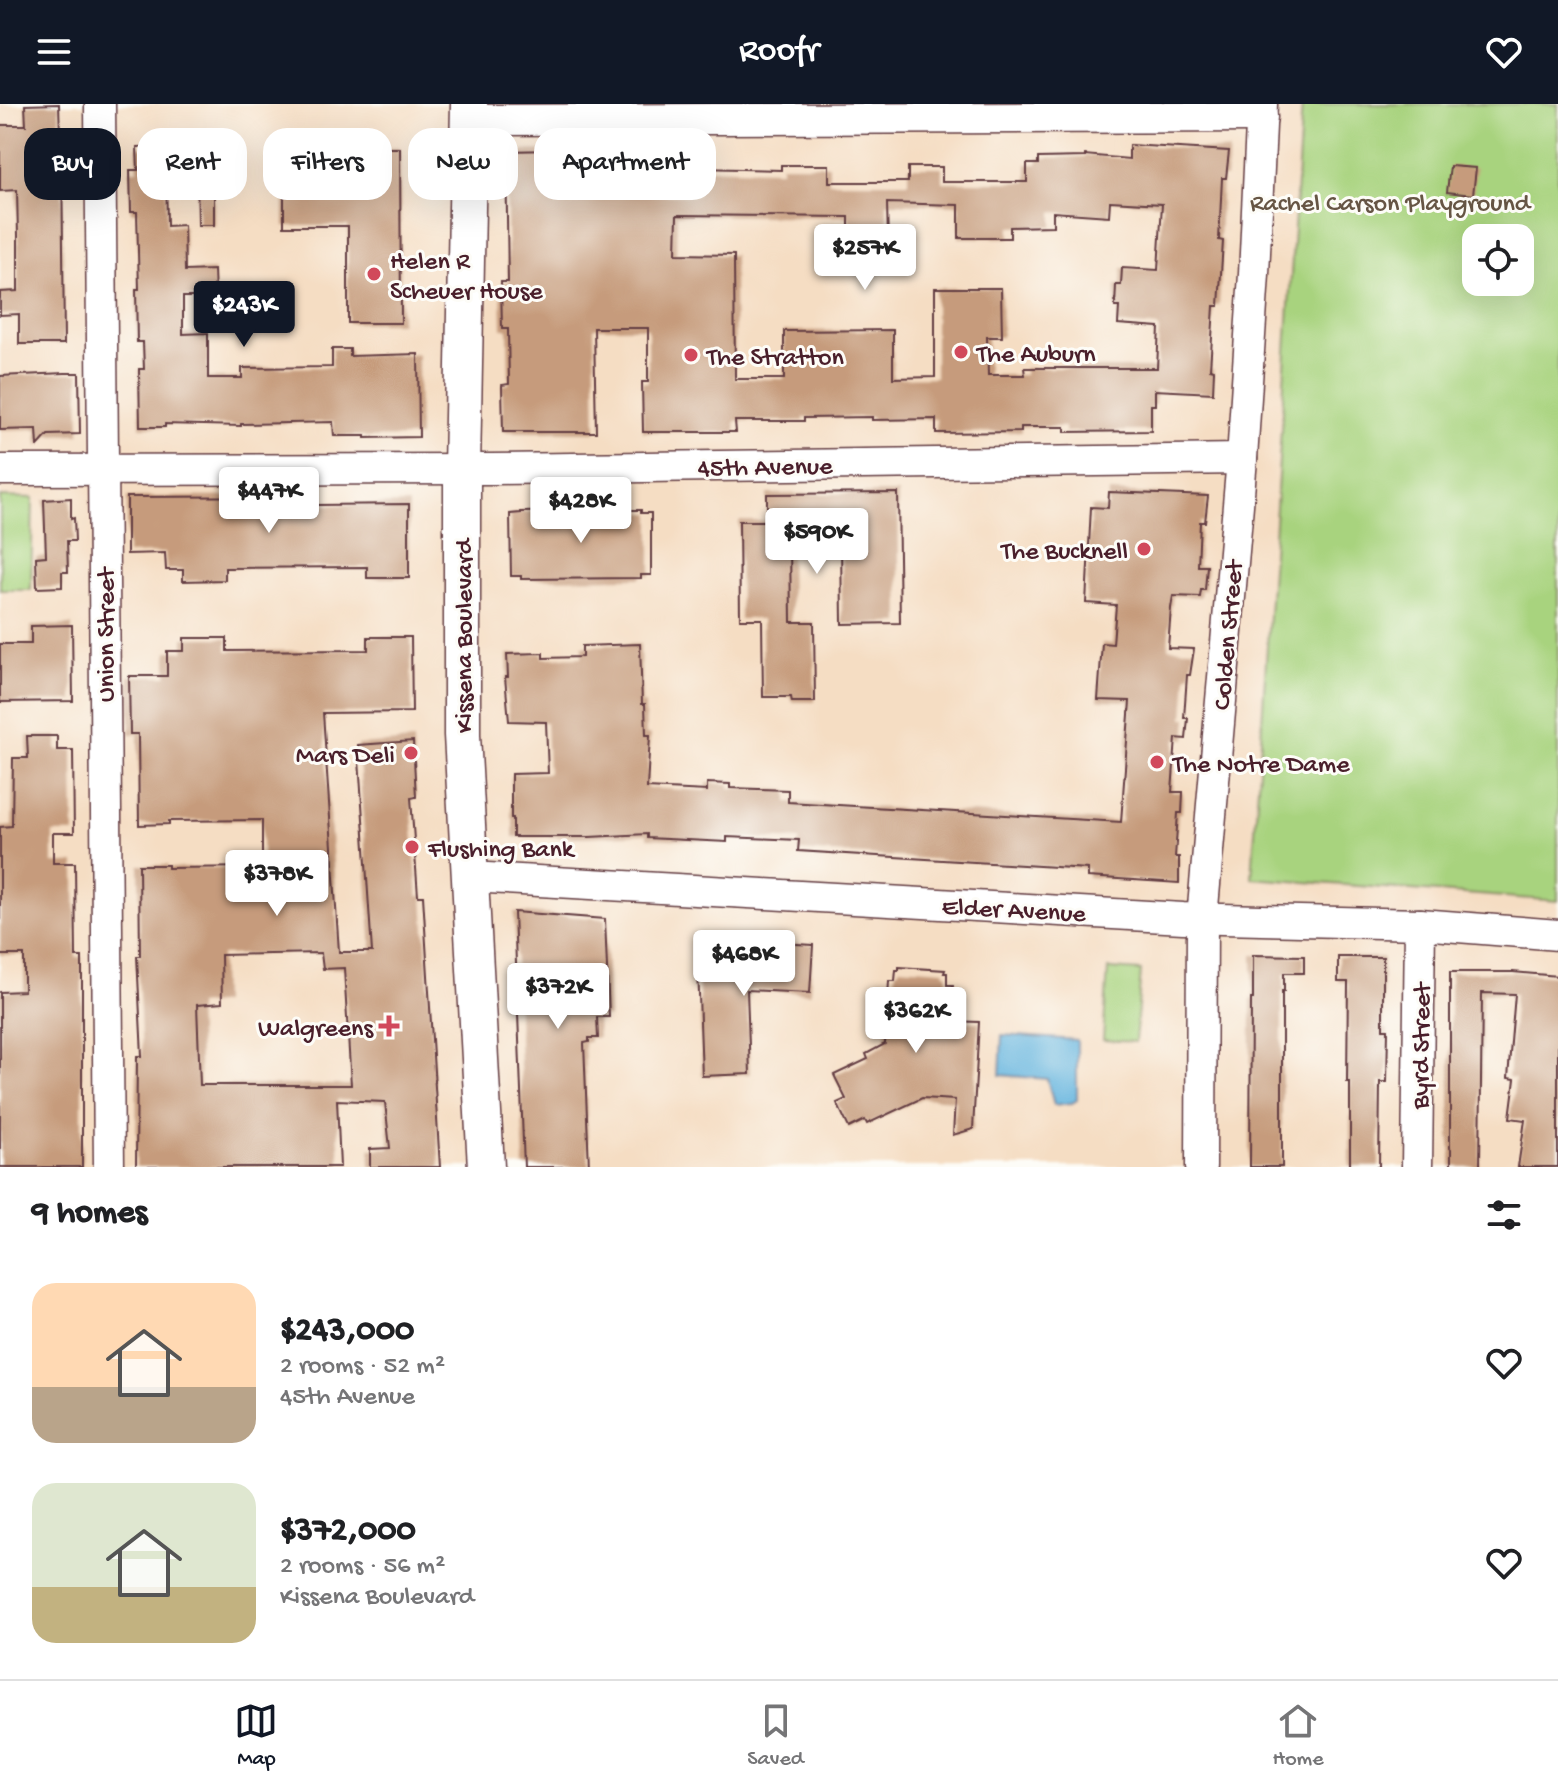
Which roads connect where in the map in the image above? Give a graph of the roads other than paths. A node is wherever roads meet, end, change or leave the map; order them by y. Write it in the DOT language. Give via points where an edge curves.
graph roads {
  1 [pos="100,104"];
  2 [pos="1262,110"];
  3 [pos="469,112"];
  4 [pos="1242,459"];
  5 [pos="103,469"];
  6 [pos="462,469"];
  7 [pos="0,470"];
  8 [pos="470,877"];
  9 [pos="1202,919"];
  10 [pos="1420,924"];
  11 [pos="1558,935"];
  12 [pos="109,1167"];
  13 [pos="486,1167"];
  14 [pos="1201,1167"];
  15 [pos="1417,1167"];
  1 -- 5 [label="street, Union Street"];
  2 -- 3 [label="street"];
  2 -- 4 [label="street, Colden Street"];
  3 -- 6 [label="main road, Kissena Boulevard"];
  4 -- 6 [label="street, 45th Avenue"];
  4 -- 9 [label="street, Colden Street"];
  5 -- 6 [label="street, 45th Avenue"];
  5 -- 7 [label="street, 45th Avenue"];
  5 -- 12 [label="street, Union Street"];
  6 -- 8 [label="main road, Kissena Boulevard" via="462,735"];
  8 -- 9 [label="street, Elder Avenue"];
  8 -- 13 [label="main road, Kissena Boulevard"];
  9 -- 10 [label="street, Elder Avenue"];
  9 -- 14 [label="street, Colden Street"];
  10 -- 11 [label="street, Elder Avenue"];
  10 -- 15 [label="street, Byrd Street"];
}
